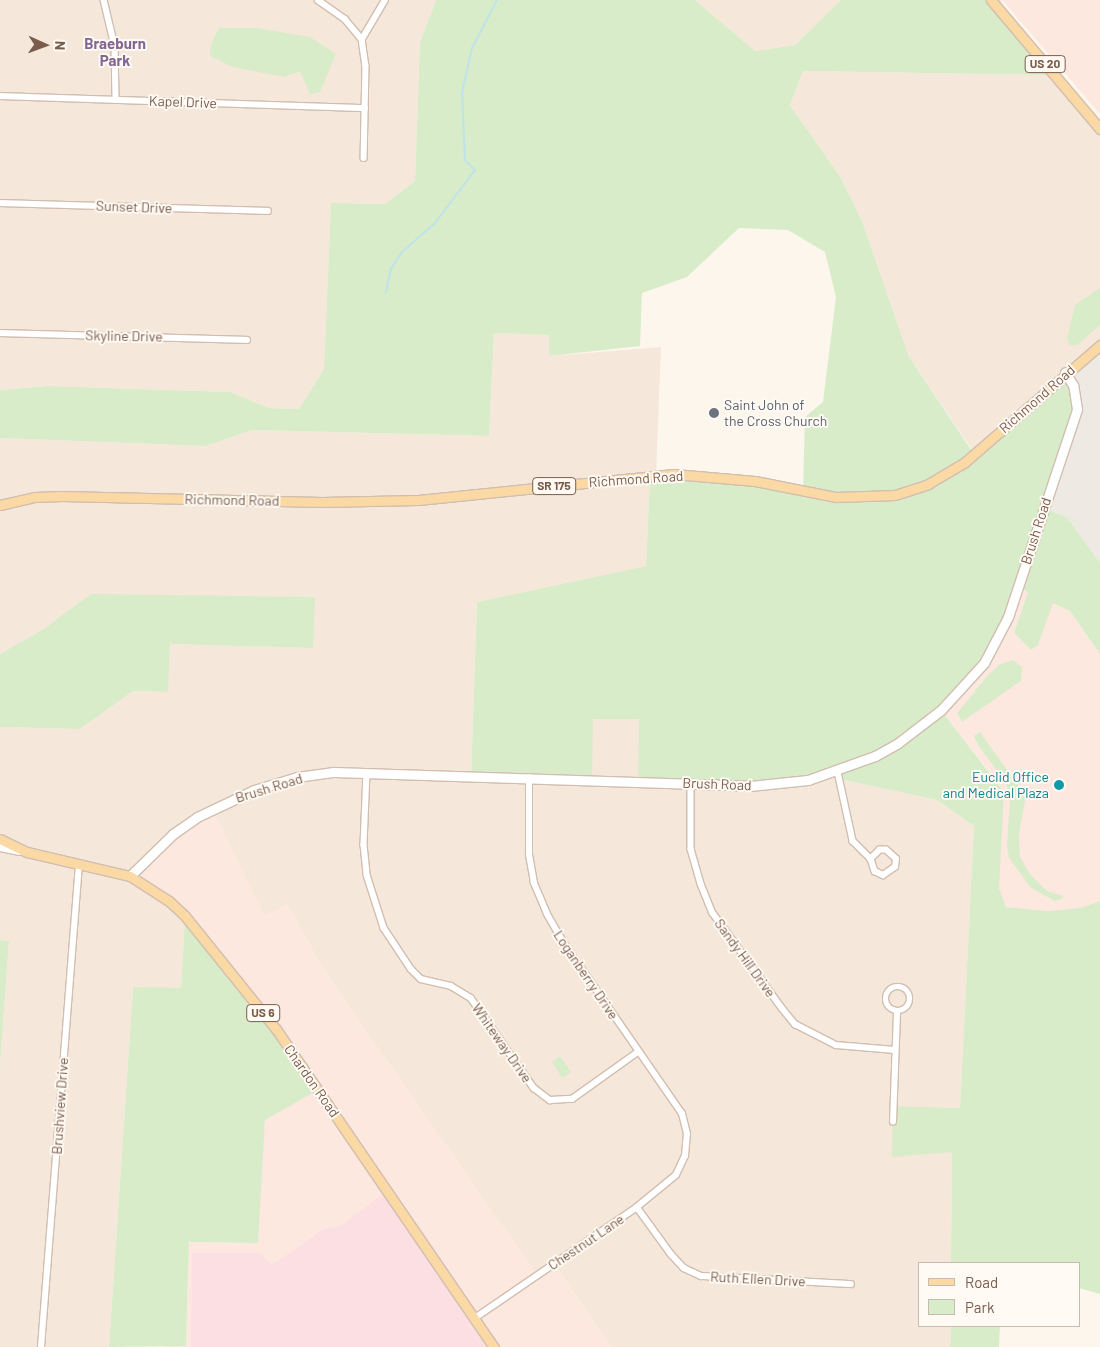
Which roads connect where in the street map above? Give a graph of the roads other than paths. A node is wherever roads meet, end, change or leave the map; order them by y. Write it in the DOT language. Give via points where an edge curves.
graph roads {
  1 [pos="104,0"];
  2 [pos="318,0"];
  3 [pos="385,0"];
  4 [pos="991,0"];
  5 [pos="362,39"];
  6 [pos="0,96"];
  7 [pos="116,100"];
  8 [pos="365,108"];
  9 [pos="1100,128"];
  10 [pos="364,158"];
  11 [pos="0,203"];
  12 [pos="268,211"];
  13 [pos="0,333"];
  14 [pos="247,340"];
  15 [pos="1100,345"];
  16 [pos="1065,372"];
  17 [pos="0,505"];
  18 [pos="838,772"];
  19 [pos="367,774"];
  20 [pos="528,778"];
  21 [pos="691,784"];
  22 [pos="0,839"];
  23 [pos="0,846"];
  24 [pos="27,852"];
  25 [pos="871,859"];
  26 [pos="79,864"];
  27 [pos="130,876"];
  28 [pos="897,1012"];
  29 [pos="895,1050"];
  30 [pos="638,1052"];
  31 [pos="893,1122"];
  32 [pos="685,1156"];
  33 [pos="637,1207"];
  34 [pos="851,1284"];
  35 [pos="475,1318"];
  36 [pos="41,1347"];
  37 [pos="494,1347"];
  1 -- 7 [label="street" via="115,46"];
  2 -- 5 [label="street" via="345,19"];
  3 -- 5 [label="street"];
  4 -- 9 [label="main road, US 20"];
  5 -- 8 [label="street" via="366,66"];
  6 -- 7 [label="street, Kapel Drive"];
  7 -- 8 [label="street, Kapel Drive"];
  8 -- 10 [label="street"];
  11 -- 12 [label="street, Sunset Drive"];
  13 -- 14 [label="street, Skyline Drive"];
  15 -- 16 [label="main road, Richmond Road / SR 175"];
  16 -- 17 [label="main road, Richmond Road / SR 175" via="965,462 928,484 896,494 867,498 836,497 755,481 674,474 418,500 322,502 62,496 34,497"];
  16 -- 18 [label="street, Brush Road" via="1073,385 1077,409 1008,617 984,663 941,710 918,729 876,756"];
  18 -- 21 [label="street, Brush Road" via="778,784"];
  18 -- 25 [label="street" via="848,830 858,848"];
  19 -- 20 [label="street, Brush Road"];
  19 -- 27 [label="street, Brush Road" via="334,772 297,777 217,806 173,834"];
  19 -- 30 [label="street, Whiteway Drive" via="364,845 367,875 384,928 410,969 421,979 451,986 471,998 534,1088 550,1100 572,1099"];
  20 -- 21 [label="street, Brush Road"];
  20 -- 30 [label="street, Loganberry Drive" via="526,821 529,854 541,898 563,942"];
  21 -- 29 [label="street, Sandy Hill Drive" via="691,849 701,884 713,913 782,1008 795,1024 836,1045"];
  22 -- 24 [label="main road, Chardon Road / US 6"];
  23 -- 24 [label="street"];
  24 -- 26 [label="main road, Chardon Road / US 6"];
  25 -- 25 [label="street" via="880,850 886,850 896,859 895,867 883,875 873,869"];
  26 -- 27 [label="main road, Chardon Road / US 6"];
  26 -- 36 [label="street, Brushview Drive"];
  27 -- 35 [label="main road, Chardon Road / US 6" via="169,901 185,916 270,1021"];
  28 -- 28 [label="street" via="889,1007 886,996 893,987 902,986 910,993 911,1001"];
  28 -- 29 [label="street"];
  29 -- 31 [label="street"];
  30 -- 32 [label="street, Loganberry Drive" via="682,1114 687,1134"];
  32 -- 33 [label="street, Chestnut Lane" via="676,1175"];
  33 -- 34 [label="street, Ruth Ellen Drive" via="671,1254 684,1268 701,1276"];
  33 -- 35 [label="street, Chestnut Lane"];
  35 -- 37 [label="main road, Chardon Road / US 6"];
}
